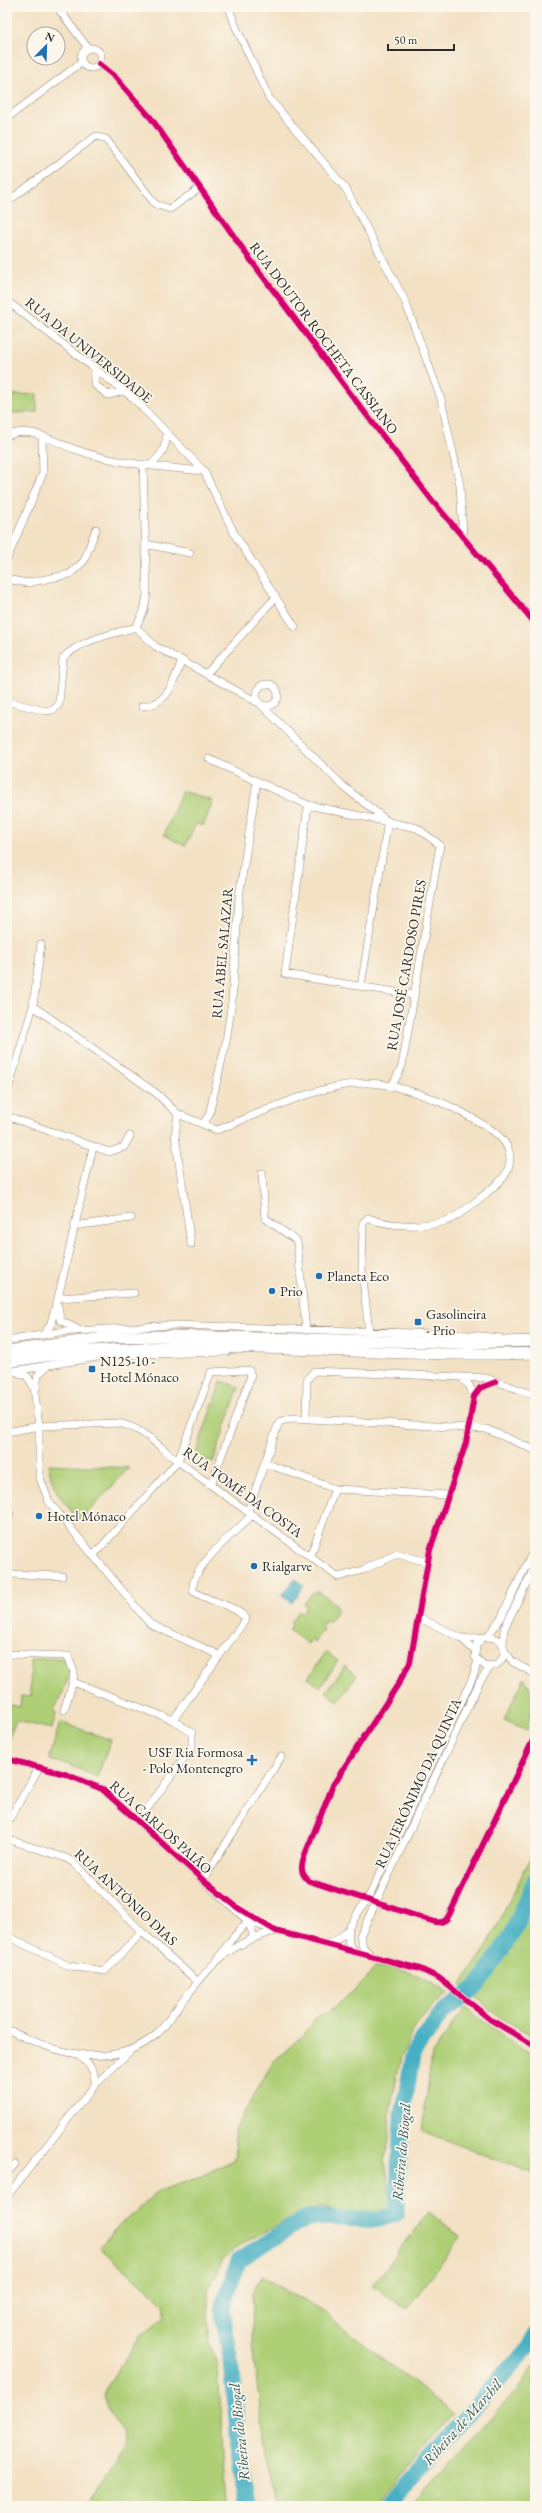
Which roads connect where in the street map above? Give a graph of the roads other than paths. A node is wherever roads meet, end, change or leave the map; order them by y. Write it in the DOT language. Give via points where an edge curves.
graph roads {
  1 [pos="57,7"];
  2 [pos="229,7"];
  3 [pos="88,48"];
  4 [pos="82,62"];
  5 [pos="99,64"];
  6 [pos="7,118"];
  7 [pos="200,188"];
  8 [pos="7,202"];
  9 [pos="7,301"];
  10 [pos="95,368"];
  11 [pos="124,391"];
  12 [pos="167,434"];
  13 [pos="7,436"];
  14 [pos="42,436"];
  15 [pos="146,465"];
  16 [pos="204,471"];
  17 [pos="96,529"];
  18 [pos="463,535"];
  19 [pos="145,544"];
  20 [pos="190,553"];
  21 [pos="7,559"];
  22 [pos="7,579"];
  23 [pos="275,598"];
  24 [pos="535,623"];
  25 [pos="295,626"];
  26 [pos="136,627"];
  27 [pos="182,660"];
  28 [pos="206,674"];
  29 [pos="7,701"];
  30 [pos="142,706"];
  31 [pos="209,758"];
  32 [pos="257,781"];
  33 [pos="308,805"];
  34 [pos="388,821"];
  35 [pos="41,944"];
  36 [pos="361,986"];
  37 [pos="413,995"];
  38 [pos="34,1006"];
  39 [pos="391,1088"];
  40 [pos="7,1093"];
  41 [pos="178,1114"];
  42 [pos="7,1116"];
  43 [pos="203,1124"];
  44 [pos="130,1136"];
  45 [pos="93,1147"];
  46 [pos="262,1174"];
  47 [pos="131,1218"];
  48 [pos="74,1226"];
  49 [pos="191,1244"];
  50 [pos="134,1293"];
  51 [pos="58,1298"];
  52 [pos="80,1330"];
  53 [pos="306,1330"];
  54 [pos="369,1332"];
  55 [pos="43,1335"];
  56 [pos="7,1341"];
  57 [pos="534,1341"];
  58 [pos="279,1350"];
  59 [pos="7,1351"];
  60 [pos="535,1353"];
  61 [pos="47,1366"];
  62 [pos="9,1368"];
  63 [pos="461,1378"];
  64 [pos="496,1382"];
  65 [pos="36,1395"];
  66 [pos="535,1395"];
  67 [pos="474,1396"];
  68 [pos="306,1418"];
  69 [pos="39,1426"];
  70 [pos="470,1427"];
  71 [pos="7,1432"];
  72 [pos="535,1450"];
  73 [pos="178,1461"];
  74 [pos="265,1463"];
  75 [pos="211,1484"];
  76 [pos="335,1489"];
  77 [pos="448,1495"];
  78 [pos="250,1513"];
  79 [pos="535,1547"];
  80 [pos="93,1556"];
  81 [pos="310,1557"];
  82 [pos="428,1562"];
  83 [pos="535,1566"];
  84 [pos="7,1574"];
  85 [pos="62,1576"];
  86 [pos="418,1617"];
  87 [pos="485,1637"];
  88 [pos="461,1638"];
  89 [pos="504,1648"];
  90 [pos="474,1651"];
  91 [pos="7,1654"];
  92 [pos="218,1655"];
  93 [pos="478,1660"];
  94 [pos="493,1666"];
  95 [pos="520,1667"];
  96 [pos="535,1674"];
  97 [pos="73,1682"];
  98 [pos="64,1710"];
  99 [pos="172,1720"];
  100 [pos="535,1736"];
  101 [pos="282,1757"];
  102 [pos="7,1759"];
  103 [pos="39,1768"];
  104 [pos="139,1820"];
  105 [pos="7,1823"];
  106 [pos="7,1836"];
  107 [pos="202,1880"];
  108 [pos="348,1893"];
  109 [pos="368,1900"];
  110 [pos="376,1902"];
  111 [pos="386,1906"];
  112 [pos="358,1910"];
  113 [pos="371,1913"];
  114 [pos="248,1921"];
  115 [pos="349,1929"];
  116 [pos="276,1931"];
  117 [pos="142,1932"];
  118 [pos="7,1936"];
  119 [pos="360,1936"];
  120 [pos="254,1937"];
  121 [pos="325,1944"];
  122 [pos="346,1947"];
  123 [pos="371,1956"];
  124 [pos="216,1962"];
  125 [pos="198,1982"];
  126 [pos="7,2029"];
  127 [pos="535,2046"];
  128 [pos="131,2050"];
  129 [pos="78,2054"];
  130 [pos="95,2085"];
  131 [pos="15,2164"];
  132 [pos="7,2173"];
  133 [pos="7,2196"];
  1 -- 3 [label="street"];
  2 -- 18 [label="street" via="269,98 346,189 405,301 441,399 460,485"];
  3 -- 4 [label="street" via="82,52"];
  3 -- 5 [label="street" via="95,48 99,52"];
  4 -- 5 [label="street" via="90,68"];
  4 -- 6 [label="street"];
  5 -- 7 [label="street, RUA DOUTOR ROCHETA CASSIANO" via="116,77 151,118"];
  7 -- 8 [label="street" via="170,209 155,204 106,139 96,136"];
  7 -- 18 [label="street, RUA DOUTOR ROCHETA CASSIANO" via="361,407 431,499"];
  9 -- 10 [label="street, RUA DA UNIVERSIDADE"];
  10 -- 11 [label="street, RUA DA UNIVERSIDADE"];
  10 -- 11 [label="street" via="94,384 108,395"];
  11 -- 12 [label="street, RUA DA UNIVERSIDADE"];
  12 -- 15 [label="street" via="165,448 160,457"];
  12 -- 16 [label="street, RUA DA UNIVERSIDADE"];
  13 -- 14 [label="street" via="25,430"];
  14 -- 15 [label="street" via="75,449"];
  14 -- 21 [label="street" via="43,474"];
  15 -- 16 [label="street"];
  15 -- 19 [label="street"];
  16 -- 23 [label="street, RUA DA UNIVERSIDADE" via="235,535"];
  17 -- 22 [label="street" via="84,561 70,574 27,583"];
  18 -- 24 [label="street, RUA DOUTOR ROCHETA CASSIANO"];
  19 -- 20 [label="street"];
  19 -- 26 [label="street" via="147,594 144,611"];
  23 -- 25 [label="street, RUA DA UNIVERSIDADE"];
  23 -- 28 [label="street"];
  26 -- 27 [label="street" via="156,646"];
  26 -- 29 [label="street" via="85,642 63,658 59,704 53,710"];
  27 -- 28 [label="street"];
  27 -- 30 [label="street" via="166,697 156,704"];
  28 -- 34 [label="street" via="259,703 343,786"];
  31 -- 32 [label="street"];
  32 -- 33 [label="street"];
  32 -- 43 [label="street, RUA ABEL SALAZAR" via="240,897 232,1001 226,1042 209,1115"];
  33 -- 34 [label="street"];
  33 -- 36 [label="street" via="285,974"];
  34 -- 36 [label="street"];
  34 -- 37 [label="street, RUA JOSÉ CARDOSO PIRES" via="417,828 440,845"];
  35 -- 38 [label="street"];
  36 -- 37 [label="street"];
  37 -- 39 [label="street, RUA JOSÉ CARDOSO PIRES" via="402,1066"];
  38 -- 40 [label="street"];
  38 -- 41 [label="street" via="156,1093"];
  39 -- 43 [label="street" via="365,1083 342,1086 309,1095 217,1130"];
  39 -- 54 [label="street" via="440,1101 469,1116 501,1137 510,1158 505,1176 478,1200 447,1221 392,1224 368,1218 362,1223 362,1271"];
  41 -- 43 [label="street"];
  41 -- 49 [label="street" via="174,1135"];
  42 -- 45 [label="street"];
  44 -- 45 [label="street" via="118,1150 109,1152"];
  45 -- 48 [label="street"];
  46 -- 53 [label="street" via="265,1218 297,1241"];
  47 -- 48 [label="street"];
  48 -- 51 [label="street"];
  50 -- 51 [label="street"];
  51 -- 52 [label="street" via="60,1320 66,1326"];
  51 -- 55 [label="street" via="50,1326"];
  52 -- 53 [label="street" via="175,1325"];
  52 -- 55 [label="street"];
  53 -- 54 [label="street"];
  54 -- 57 [label="street" via="470,1335"];
  55 -- 56 [label="street"];
  57 -- 59 [label="main road" via="469,1343 112,1337"];
  58 -- 60 [label="main road" via="458,1355"];
  58 -- 61 [label="street" via="110,1356"];
  58 -- 62 [label="main road" via="206,1347 122,1348"];
  61 -- 62 [label="street"];
  61 -- 65 [label="street" via="41,1370 35,1381"];
  62 -- 65 [label="street" via="27,1376"];
  63 -- 64 [label="street" via="486,1378"];
  63 -- 67 [label="street" via="469,1385"];
  63 -- 68 [label="street" via="314,1371 307,1380"];
  64 -- 66 [label="street"];
  64 -- 67 [label="street" via="480,1388"];
  65 -- 69 [label="street"];
  67 -- 70 [label="street"];
  68 -- 70 [label="street"];
  68 -- 74 [label="street" via="292,1418 279,1422"];
  69 -- 71 [label="street, RUA TOMÉ DA COSTA"];
  69 -- 73 [label="street, RUA TOMÉ DA COSTA" via="118,1423 130,1425"];
  69 -- 80 [label="street" via="39,1475 49,1502"];
  70 -- 72 [label="street" via="486,1429"];
  70 -- 77 [label="street"];
  73 -- 75 [label="street, RUA TOMÉ DA COSTA"];
  73 -- 75 [label="street" via="211,1372 249,1370 251,1376"];
  73 -- 80 [label="street"];
  74 -- 76 [label="street"];
  74 -- 78 [label="street"];
  75 -- 78 [label="street, RUA TOMÉ DA COSTA"];
  76 -- 77 [label="street"];
  76 -- 81 [label="street"];
  77 -- 82 [label="street"];
  78 -- 81 [label="street, RUA TOMÉ DA COSTA"];
  78 -- 92 [label="street" via="198,1569 192,1586 193,1591 201,1597 242,1614 246,1620"];
  79 -- 87 [label="street" via="501,1618"];
  80 -- 92 [label="street" via="150,1624"];
  81 -- 82 [label="street, RUA TOMÉ DA COSTA" via="338,1577 363,1570 397,1554"];
  82 -- 86 [label="street"];
  83 -- 89 [label="street, RUA JERÓNIMO DA QUINTA" via="504,1629"];
  84 -- 85 [label="street"];
  86 -- 88 [label="street"];
  86 -- 108 [label="street" via="410,1663 333,1785 301,1868 303,1876 309,1881"];
  87 -- 88 [label="street"];
  87 -- 89 [label="street" via="498,1639"];
  87 -- 90 [label="street" via="476,1645"];
  88 -- 90 [label="street"];
  89 -- 94 [label="street, RUA JERÓNIMO DA QUINTA" via="504,1656"];
  89 -- 95 [label="street" via="508,1657"];
  90 -- 93 [label="street"];
  91 -- 97 [label="street" via="68,1656 74,1672"];
  92 -- 99 [label="street"];
  93 -- 94 [label="street" via="485,1666"];
  93 -- 109 [label="street, RUA JERÓNIMO DA QUINTA" via="473,1677"];
  94 -- 95 [label="street"];
  94 -- 110 [label="street, RUA JERÓNIMO DA QUINTA" via="480,1681"];
  95 -- 96 [label="street"];
  97 -- 98 [label="street"];
  97 -- 99 [label="street"];
  99 -- 104 [label="street" via="192,1733 192,1747"];
  100 -- 111 [label="street" via="447,1920 442,1923 435,1922"];
  101 -- 107 [label="street"];
  102 -- 103 [label="street, RUA CARLOS PAIÃO"];
  103 -- 104 [label="street, RUA CARLOS PAIÃO" via="90,1782"];
  103 -- 105 [label="street"];
  104 -- 107 [label="street, RUA CARLOS PAIÃO"];
  106 -- 117 [label="street, RUA ANTÓNIO DIAS" via="10,1840 66,1858"];
  107 -- 114 [label="street, RUA CARLOS PAIÃO"];
  108 -- 109 [label="street"];
  108 -- 112 [label="street" via="357,1902"];
  109 -- 110 [label="street"];
  109 -- 112 [label="street, RUA JERÓNIMO DA QUINTA"];
  109 -- 113 [label="street"];
  110 -- 111 [label="street"];
  110 -- 113 [label="street, RUA JERÓNIMO DA QUINTA"];
  111 -- 113 [label="street"];
  112 -- 115 [label="street, RUA JERÓNIMO DA QUINTA"];
  113 -- 119 [label="street, RUA JERÓNIMO DA QUINTA"];
  114 -- 116 [label="street"];
  114 -- 120 [label="street, RUA CARLOS PAIÃO"];
  114 -- 124 [label="street"];
  115 -- 121 [label="street, RUA JERÓNIMO DA QUINTA" via="344,1936"];
  115 -- 122 [label="street, RUA JERÓNIMO DA QUINTA"];
  116 -- 120 [label="street"];
  116 -- 121 [label="street"];
  117 -- 118 [label="street" via="105,1971 69,1966"];
  117 -- 125 [label="street, RUA ANTÓNIO DIAS"];
  119 -- 122 [label="street, RUA JERÓNIMO DA QUINTA"];
  119 -- 123 [label="street" via="363,1947"];
  120 -- 124 [label="street" via="230,1948"];
  121 -- 122 [label="street"];
  122 -- 123 [label="street"];
  123 -- 127 [label="street" via="420,1969 439,1978 502,2027"];
  124 -- 125 [label="street"];
  125 -- 128 [label="street" via="158,2033"];
  126 -- 129 [label="street" via="27,2039"];
  128 -- 129 [label="street" via="101,2056"];
  128 -- 130 [label="street"];
  129 -- 130 [label="street" via="90,2065 95,2076"];
  130 -- 133 [label="street"];
  131 -- 132 [label="street"];
}
